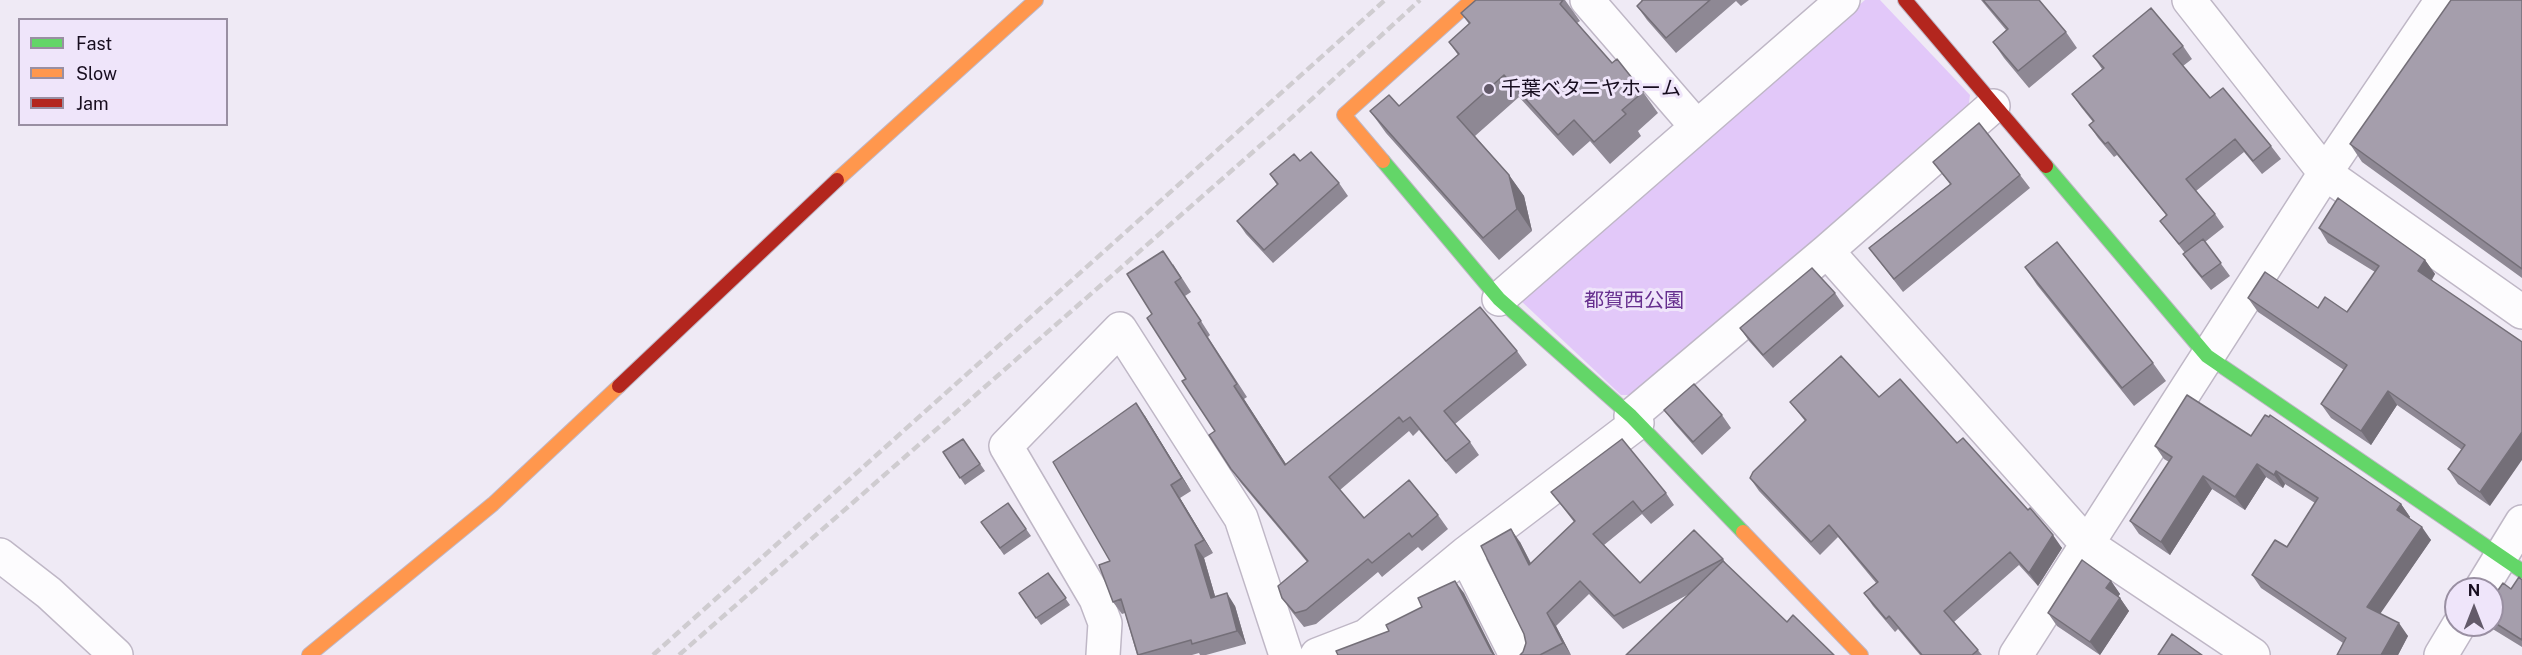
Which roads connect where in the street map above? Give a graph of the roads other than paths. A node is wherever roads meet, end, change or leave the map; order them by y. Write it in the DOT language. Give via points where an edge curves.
graph roads {
  1 [pos="1036,0"];
  2 [pos="1473,0"];
  3 [pos="1587,0"];
  4 [pos="1843,0"];
  5 [pos="1905,0"];
  6 [pos="2189,0"];
  7 [pos="2442,0"];
  8 [pos="1993,106"];
  9 [pos="1697,127"];
  10 [pos="2325,173"];
  11 [pos="1827,250"];
  12 [pos="1499,299"];
  13 [pos="2522,312"];
  14 [pos="2207,356"];
  15 [pos="1634,420"];
  16 [pos="2522,522"];
  17 [pos="2087,544"];
  18 [pos="1465,554"];
  19 [pos="0,555"];
  20 [pos="2512,563"];
  21 [pos="2495,577"];
  22 [pos="2452,637"];
  23 [pos="116,655"];
  24 [pos="309,655"];
  25 [pos="1103,655"];
  26 [pos="1286,655"];
  27 [pos="1317,655"];
  28 [pos="1516,655"];
  29 [pos="1861,655"];
  30 [pos="2016,655"];
  31 [pos="2253,655"];
  32 [pos="2441,655"];
  1 -- 24 [label="street" via="855,163 493,504"];
  2 -- 12 [label="street" via="1344,115"];
  3 -- 9 [label="street"];
  4 -- 9 [label="street"];
  5 -- 8 [label="street"];
  6 -- 10 [label="street"];
  7 -- 10 [label="street"];
  8 -- 11 [label="street"];
  8 -- 14 [label="street"];
  9 -- 12 [label="street"];
  10 -- 13 [label="street"];
  10 -- 14 [label="street"];
  11 -- 15 [label="street"];
  11 -- 17 [label="street"];
  12 -- 15 [label="street"];
  14 -- 17 [label="street"];
  14 -- 20 [label="street"];
  15 -- 18 [label="street"];
  15 -- 29 [label="street"];
  16 -- 20 [label="street"];
  17 -- 30 [label="street"];
  17 -- 31 [label="street"];
  18 -- 27 [label="street" via="1366,636"];
  18 -- 28 [label="street"];
  19 -- 23 [label="street" via="49,593"];
  20 -- 21 [label="street"];
  22 -- 32 [label="street"];
  25 -- 26 [label="street" via="1105,623 1096,599 1006,446 1120,329 1241,518"];
}
